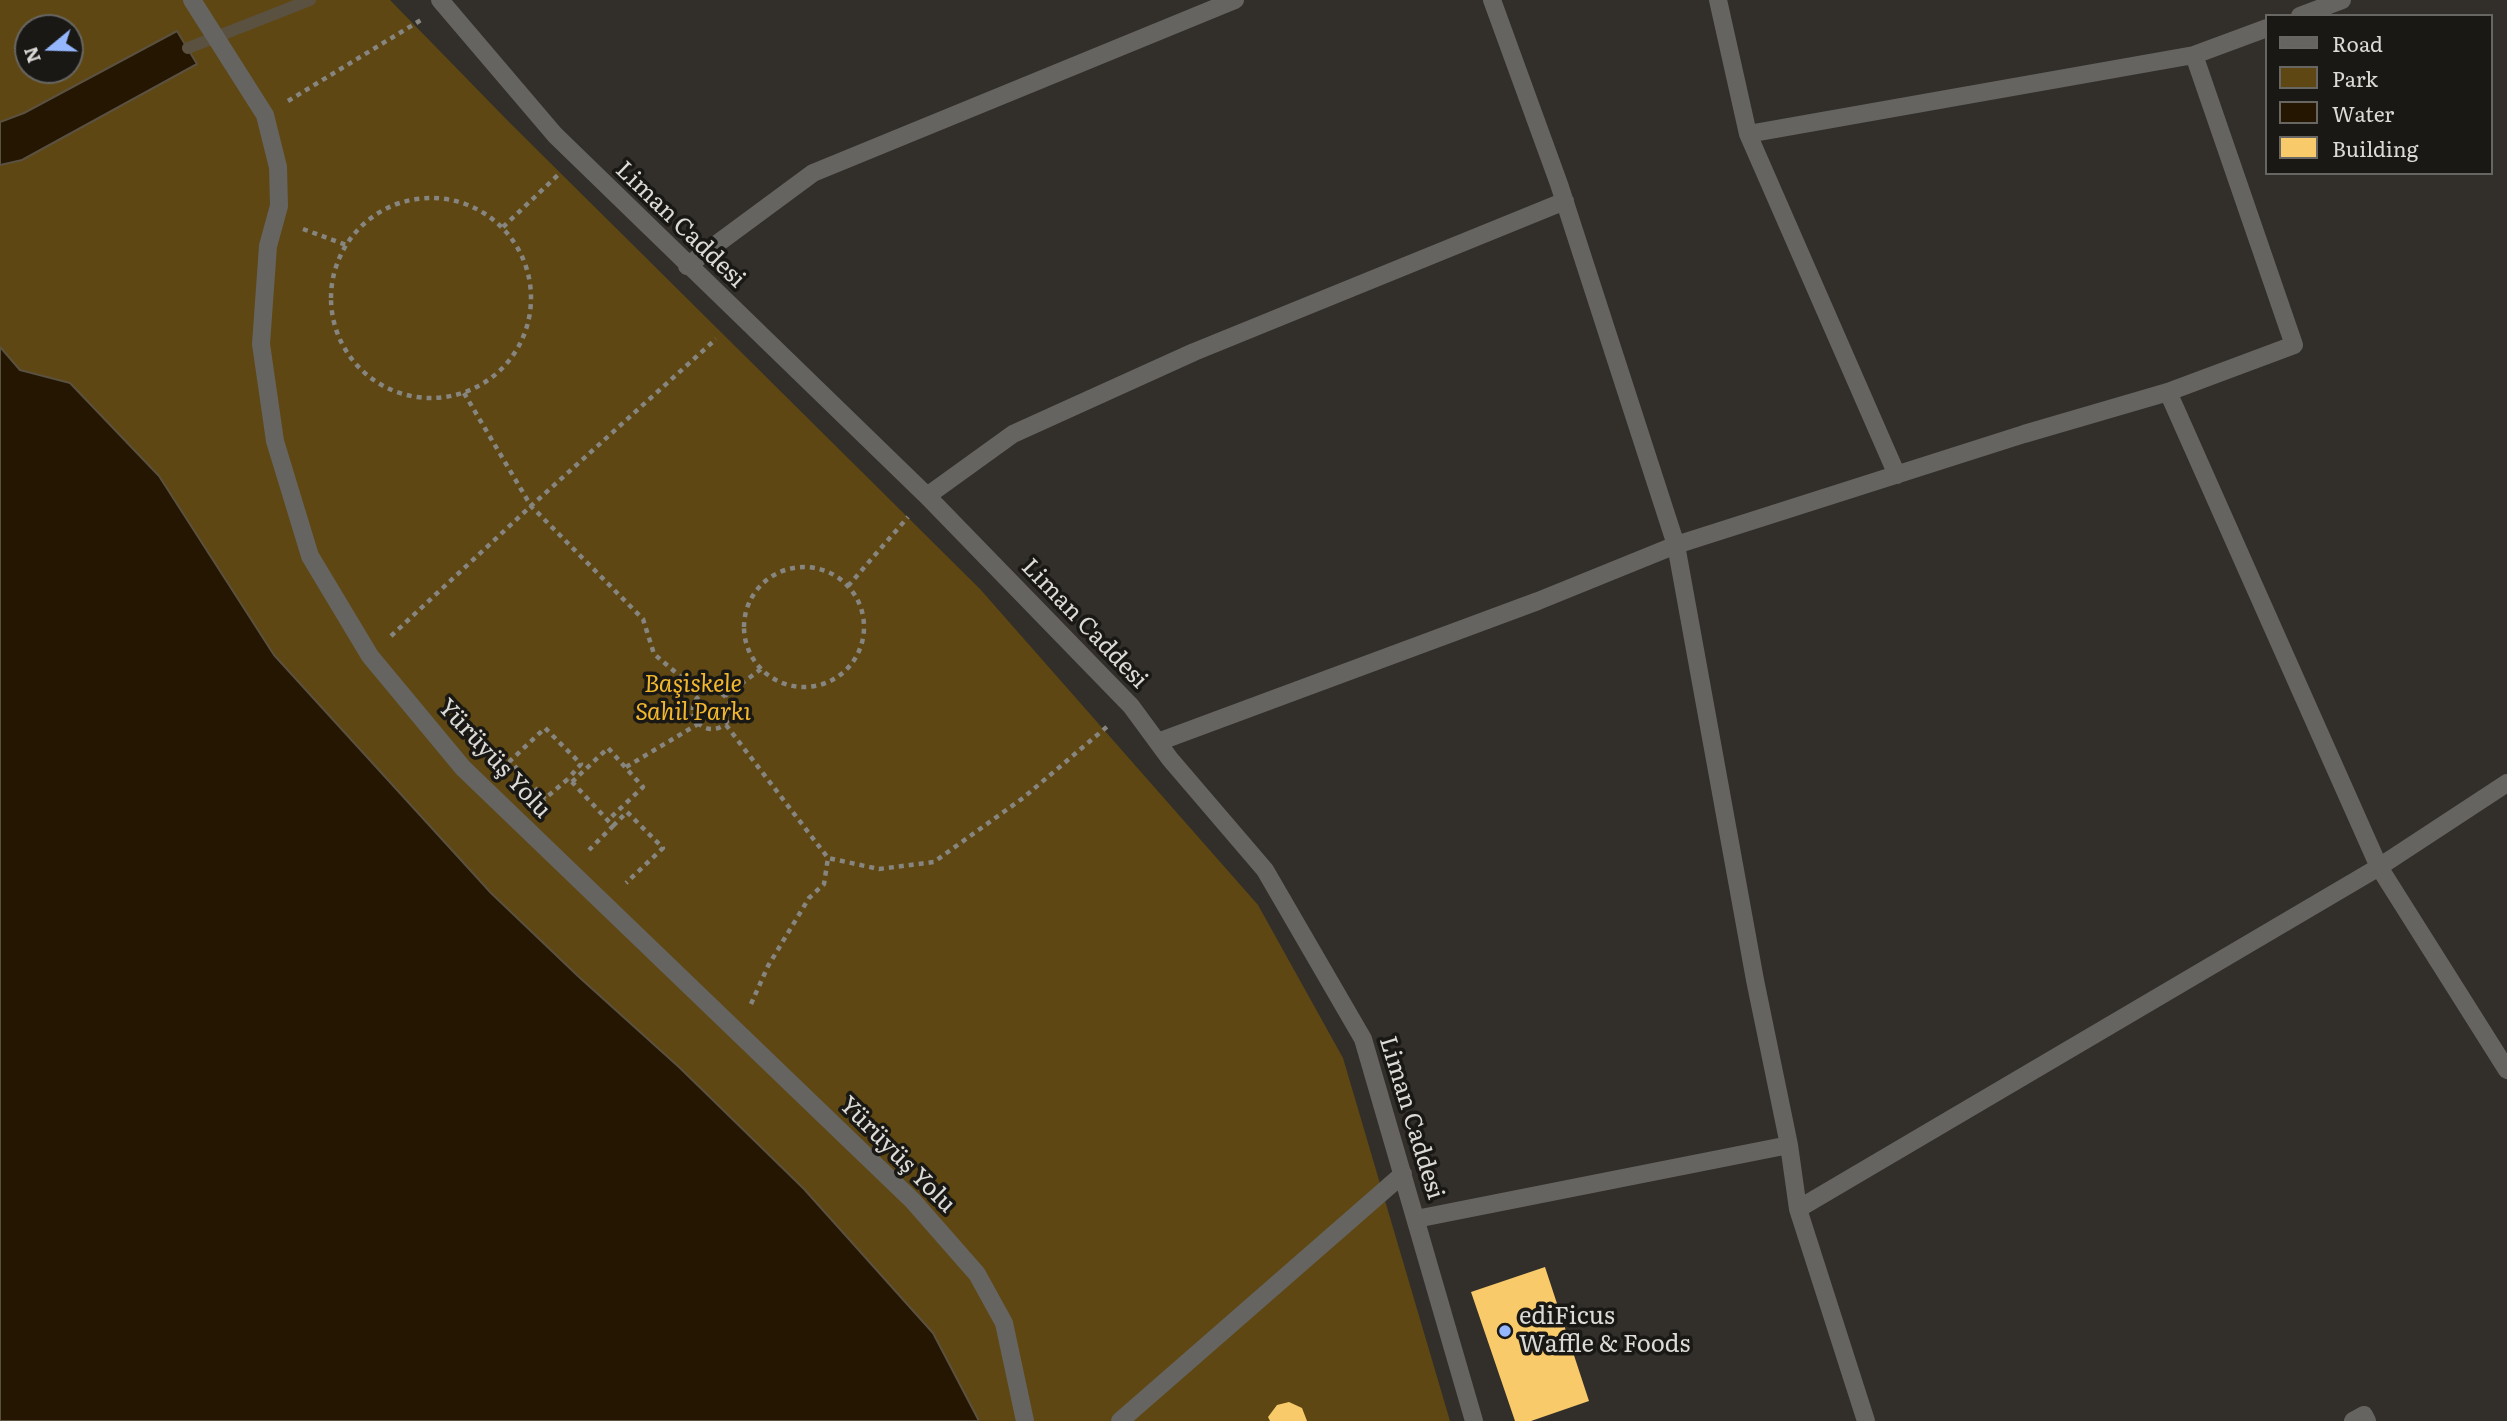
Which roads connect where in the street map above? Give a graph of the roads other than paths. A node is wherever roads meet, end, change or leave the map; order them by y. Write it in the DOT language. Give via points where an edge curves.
graph roads {
  1 [pos="192,0"];
  2 [pos="1235,0"];
  3 [pos="1492,0"];
  4 [pos="1718,0"];
  5 [pos="2342,0"];
  6 [pos="443,3"];
  7 [pos="2305,14"];
  8 [pos="2266,28"];
  9 [pos="2194,55"];
  10 [pos="1748,134"];
  11 [pos="1565,201"];
  12 [pos="687,266"];
  13 [pos="2168,392"];
  14 [pos="1896,475"];
  15 [pos="927,496"];
  16 [pos="1676,545"];
  17 [pos="1158,742"];
  18 [pos="2507,783"];
  19 [pos="2379,867"];
  20 [pos="2507,1070"];
  21 [pos="1789,1145"];
  22 [pos="1403,1174"];
  23 [pos="1798,1209"];
  24 [pos="1416,1219"];
  25 [pos="1025,1421"];
  26 [pos="1120,1421"];
  27 [pos="1474,1421"];
  28 [pos="1866,1421"];
  29 [pos="2353,1421"];
  30 [pos="2367,1421"];
  1 -- 25 [label="street, Yürüyüş Yolu" via="265,115 278,167 279,206 268,246 261,344 275,441 310,556 370,656 463,768 913,1201 976,1274 1004,1323"];
  2 -- 12 [label="street" via="813,173"];
  3 -- 11 [label="street"];
  4 -- 10 [label="street"];
  5 -- 7 [label="street"];
  6 -- 12 [label="street, Liman Caddesi" via="555,135"];
  8 -- 9 [label="street"];
  9 -- 10 [label="street"];
  9 -- 13 [label="street" via="2294,345"];
  10 -- 14 [label="street"];
  11 -- 15 [label="street" via="1194,352 1013,434"];
  11 -- 16 [label="street"];
  12 -- 15 [label="street, Liman Caddesi"];
  13 -- 14 [label="street"];
  13 -- 19 [label="street"];
  14 -- 16 [label="street"];
  15 -- 17 [label="street, Liman Caddesi" via="1131,706"];
  16 -- 17 [label="street"];
  16 -- 21 [label="street"];
  17 -- 22 [label="street, Liman Caddesi" via="1265,870 1363,1039"];
  18 -- 19 [label="street"];
  19 -- 20 [label="street"];
  19 -- 23 [label="street"];
  21 -- 23 [label="street"];
  21 -- 24 [label="street"];
  22 -- 24 [label="street, Liman Caddesi"];
  22 -- 26 [label="street"];
  23 -- 28 [label="street"];
  24 -- 27 [label="street, Liman Caddesi"];
  29 -- 30 [label="street" via="2364,1415"];
}
